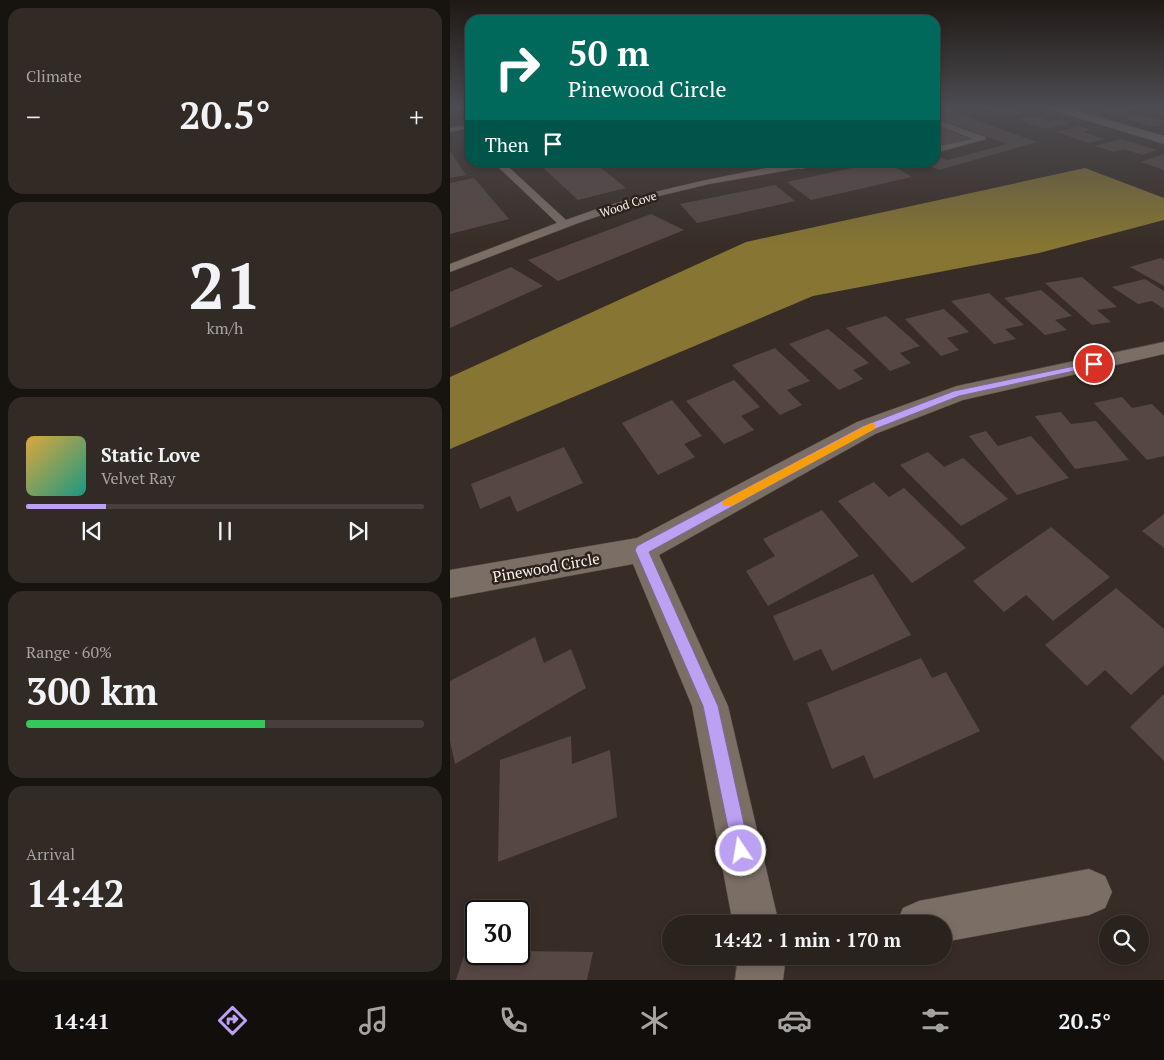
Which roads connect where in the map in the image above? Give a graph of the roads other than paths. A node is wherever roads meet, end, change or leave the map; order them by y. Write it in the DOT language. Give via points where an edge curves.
graph roads {
  1 [pos="502,167"];
  2 [pos="783,167"];
  3 [pos="565,225"];
  4 [pos="451,266"];
  5 [pos="1160,354"];
  6 [pos="642,550"];
  7 [pos="450,584"];
  8 [pos="1089,892"];
  9 [pos="754,915"];
  10 [pos="952,918"];
  11 [pos="761,965"];
  12 [pos="759,980"];
  1 -- 3 [label="lane"];
  2 -- 3 [label="lane, Wood Cove" via="683,187"];
  3 -- 4 [label="lane, Wood Cove"];
  5 -- 6 [label="street, Pinewood Circle" via="957,394 866,428"];
  6 -- 7 [label="street, Pinewood Circle"];
  6 -- 9 [label="street" via="710,706"];
  8 -- 10 [label="street"];
  11 -- 12 [label="street"];
}
